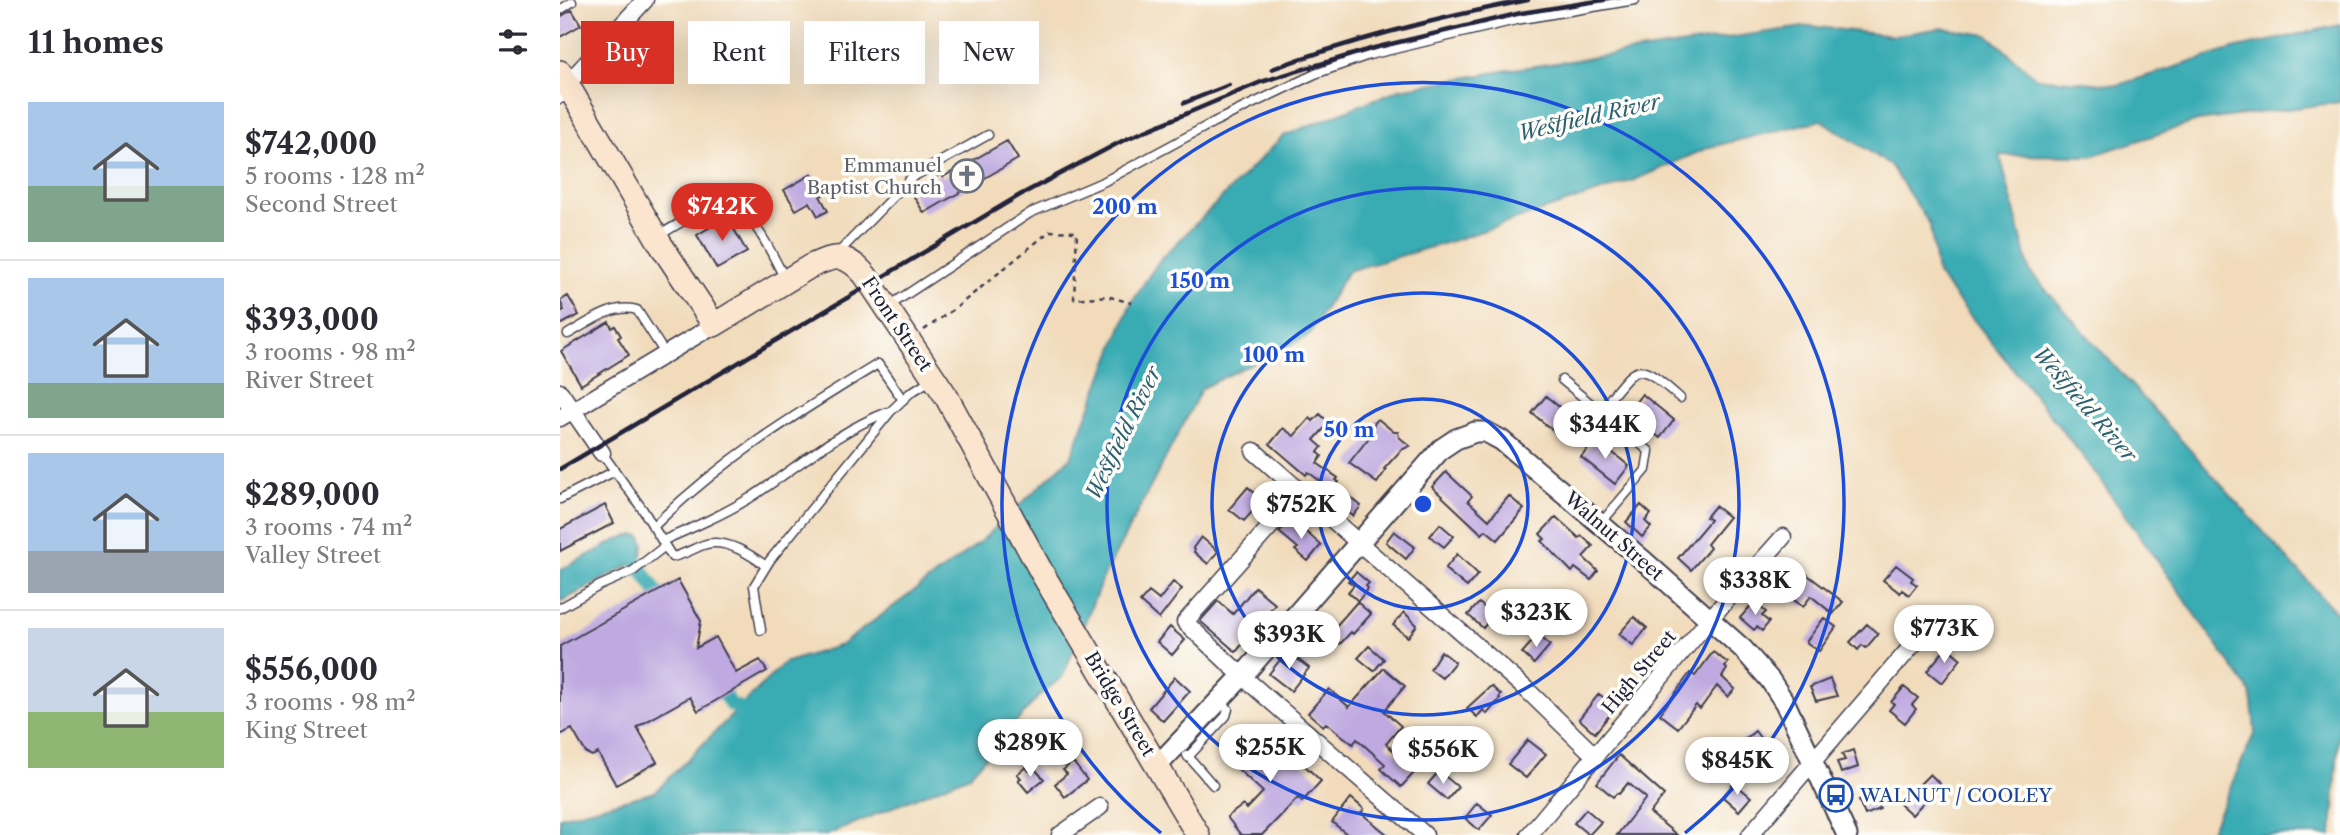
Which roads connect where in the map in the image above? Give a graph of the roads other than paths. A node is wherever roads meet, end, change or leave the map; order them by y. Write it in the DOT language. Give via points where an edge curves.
graph roads {
  1 [pos="645,0"];
  2 [pos="1635,0"];
  3 [pos="572,2"];
  4 [pos="560,10"];
  5 [pos="562,84"];
  6 [pos="988,135"];
  7 [pos="657,237"];
  8 [pos="834,258"];
  9 [pos="786,281"];
  10 [pos="888,307"];
  11 [pos="714,326"];
  12 [pos="568,334"];
  13 [pos="666,355"];
  14 [pos="934,377"];
  15 [pos="1562,380"];
  16 [pos="560,392"];
  17 [pos="1680,398"];
  18 [pos="903,400"];
  19 [pos="891,411"];
  20 [pos="1600,411"];
  21 [pos="566,414"];
  22 [pos="1254,451"];
  23 [pos="602,453"];
  24 [pos="615,471"];
  25 [pos="1301,492"];
  26 [pos="560,499"];
  27 [pos="1600,524"];
  28 [pos="653,527"];
  29 [pos="1783,537"];
  30 [pos="1359,543"];
  31 [pos="663,544"];
  32 [pos="766,566"];
  33 [pos="1042,573"];
  34 [pos="560,608"];
  35 [pos="1934,620"];
  36 [pos="1709,621"];
  37 [pos="761,630"];
  38 [pos="1242,676"];
  39 [pos="1183,751"];
  40 [pos="1596,757"];
  41 [pos="1812,762"];
  42 [pos="1157,766"];
  43 [pos="1213,785"];
  44 [pos="1100,807"];
  45 [pos="1060,835"];
  46 [pos="1198,835"];
  47 [pos="1426,835"];
  48 [pos="1530,835"];
  49 [pos="1750,835"];
  50 [pos="1847,835"];
  1 -- 5 [label="street"];
  2 -- 10 [label="lane" via="1516,20 1369,55 1315,74 1105,181 1030,213"];
  3 -- 4 [label="lane"];
  5 -- 7 [label="main road"];
  6 -- 8 [label="lane" via="911,178"];
  7 -- 9 [label="lane" via="722,204 737,207 751,220"];
  7 -- 11 [label="main road"];
  8 -- 9 [label="main road"];
  8 -- 10 [label="main road, Front Street" via="854,264"];
  9 -- 11 [label="main road"];
  10 -- 14 [label="main road, Front Street"];
  11 -- 13 [label="street"];
  12 -- 13 [label="lane" via="628,307 637,310"];
  13 -- 21 [label="street"];
  14 -- 18 [label="lane"];
  14 -- 33 [label="main road, Front Street"];
  15 -- 20 [label="lane"];
  16 -- 21 [label="street"];
  17 -- 20 [label="lane" via="1655,376 1638,370"];
  18 -- 19 [label="lane"];
  18 -- 28 [label="lane" via="878,364 764,434"];
  19 -- 31 [label="lane" via="864,421 749,498"];
  19 -- 32 [label="lane"];
  20 -- 27 [label="lane" via="1649,451 1647,470"];
  21 -- 23 [label="street"];
  22 -- 25 [label="street"];
  23 -- 24 [label="lane"];
  24 -- 26 [label="lane"];
  24 -- 28 [label="lane"];
  25 -- 30 [label="street"];
  25 -- 38 [label="street" via="1185,622"];
  27 -- 30 [label="street, Walnut Street" via="1507,444 1491,434 1475,432 1441,449"];
  27 -- 36 [label="street, Walnut Street"];
  28 -- 31 [label="lane"];
  29 -- 36 [label="street, High Street"];
  30 -- 38 [label="street"];
  30 -- 40 [label="street"];
  31 -- 32 [label="lane" via="672,557 707,543 727,545"];
  31 -- 34 [label="lane" via="633,571"];
  32 -- 37 [label="lane" via="754,586"];
  33 -- 42 [label="main road, Bridge Street"];
  35 -- 41 [label="street"];
  36 -- 40 [label="street, High Street"];
  36 -- 41 [label="street, Walnut Street" via="1770,680"];
  38 -- 39 [label="street"];
  38 -- 47 [label="street"];
  39 -- 42 [label="street"];
  39 -- 43 [label="lane"];
  40 -- 48 [label="street, High Street"];
  41 -- 49 [label="street"];
  41 -- 50 [label="street, Walnut Street"];
  42 -- 46 [label="main road, Bridge Street"];
  44 -- 45 [label="street"];
}
